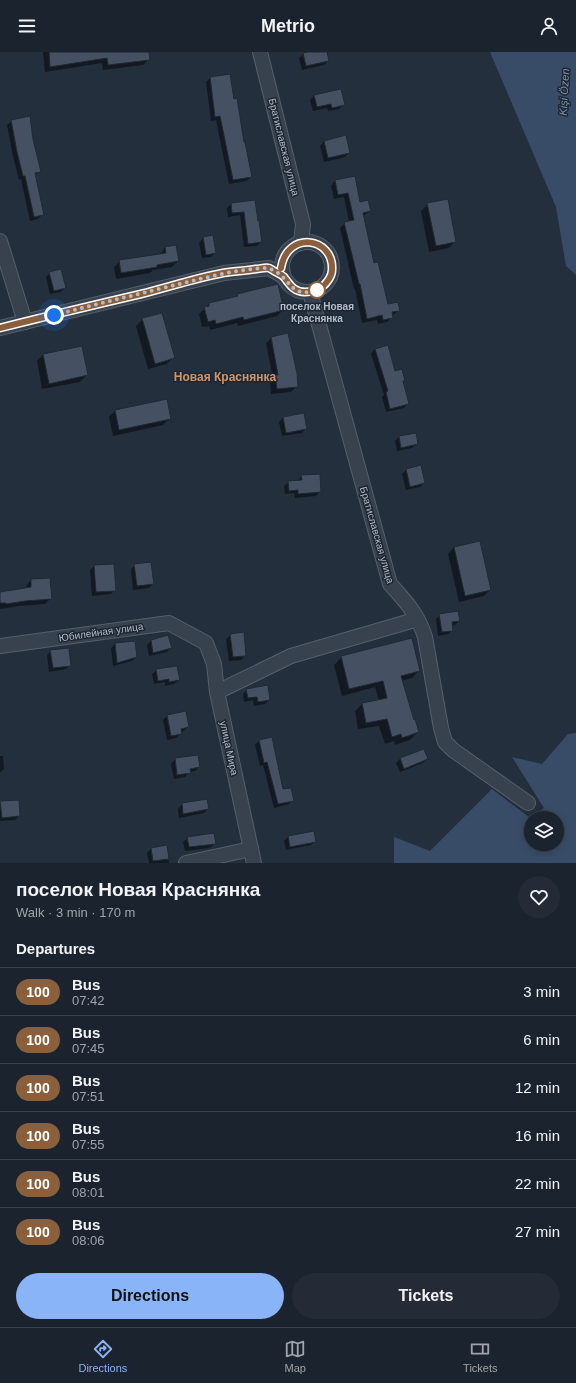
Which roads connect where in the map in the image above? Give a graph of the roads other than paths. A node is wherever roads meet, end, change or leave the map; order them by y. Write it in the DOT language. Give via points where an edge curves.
graph roads {
  1 [pos="260,52"];
  2 [pos="0,241"];
  3 [pos="301,243"];
  4 [pos="283,276"];
  5 [pos="310,292"];
  6 [pos="25,322"];
  7 [pos="0,328"];
  8 [pos="411,621"];
  9 [pos="198,639"];
  10 [pos="0,646"];
  11 [pos="217,692"];
  12 [pos="528,803"];
  13 [pos="251,849"];
  14 [pos="186,863"];
  15 [pos="254,863"];
  1 -- 3 [label="street, Братиславская улица" via="303,224"];
  2 -- 6 [label="street"];
  3 -- 4 [label="street" via="287,252 282,264"];
  3 -- 5 [label="street" via="310,242 322,247 332,262 332,271 324,286"];
  4 -- 5 [label="street" via="294,289"];
  4 -- 6 [label="street" via="269,268 224,273"];
  5 -- 12 [label="street, Братиславская улица" via="390,584 412,609 421,624 445,742"];
  6 -- 7 [label="street"];
  8 -- 11 [label="street" via="291,656"];
  9 -- 10 [label="street, Юбилейная улица" via="169,623"];
  9 -- 11 [label="street, улица Мира" via="206,643 209,650 214,664"];
  11 -- 13 [label="street, улица Мира"];
  13 -- 14 [label="street"];
  13 -- 15 [label="street, улица Мира"];
}
